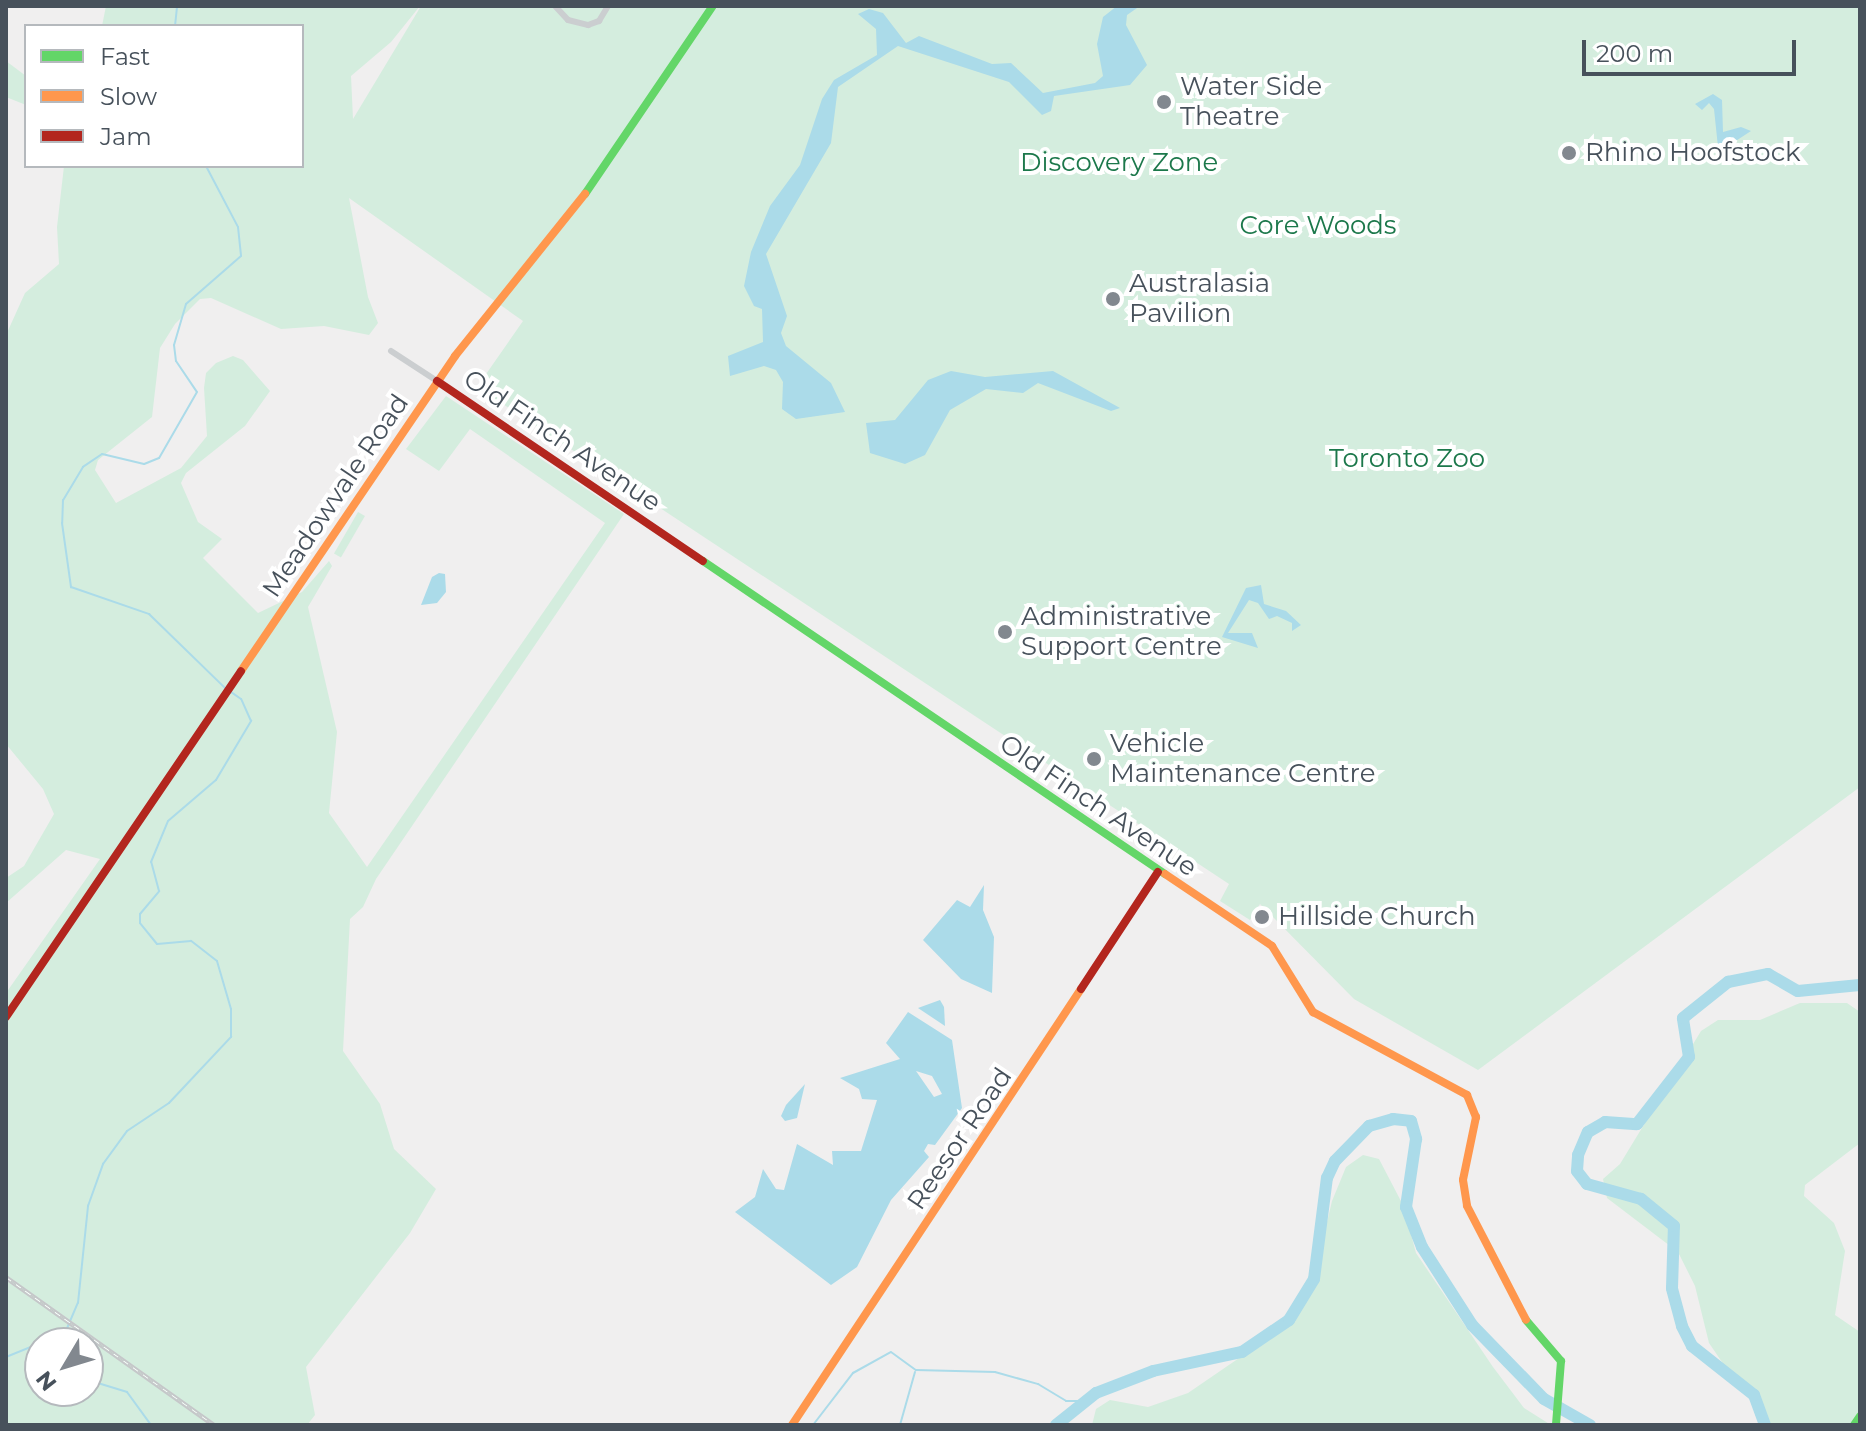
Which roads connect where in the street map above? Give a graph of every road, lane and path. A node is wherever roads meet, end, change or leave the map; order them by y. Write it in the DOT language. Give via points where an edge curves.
graph roads {
  1 [pos="555,6"];
  2 [pos="608,6"];
  3 [pos="713,6"];
  4 [pos="391,351"];
  5 [pos="437,381"];
  6 [pos="1158,872"];
  7 [pos="6,1017"];
  8 [pos="1860,1416"];
  9 [pos="1556,1421"];
  10 [pos="792,1425"];
  11 [pos="1854,1425"];
  1 -- 2 [label="street" via="568,20 588,25 599,21"];
  3 -- 5 [label="street, Meadowvale Road" via="599,176"];
  4 -- 5 [label="street, Old Finch Avenue"];
  5 -- 6 [label="street, Old Finch Avenue"];
  5 -- 7 [label="street, Meadowvale Road"];
  6 -- 9 [label="street, Old Finch Avenue" via="1272,946 1313,1012 1467,1095 1476,1117 1463,1180 1467,1206 1534,1335 1561,1361"];
  6 -- 10 [label="street, Reesor Road"];
  8 -- 11 [label="street"];
}
